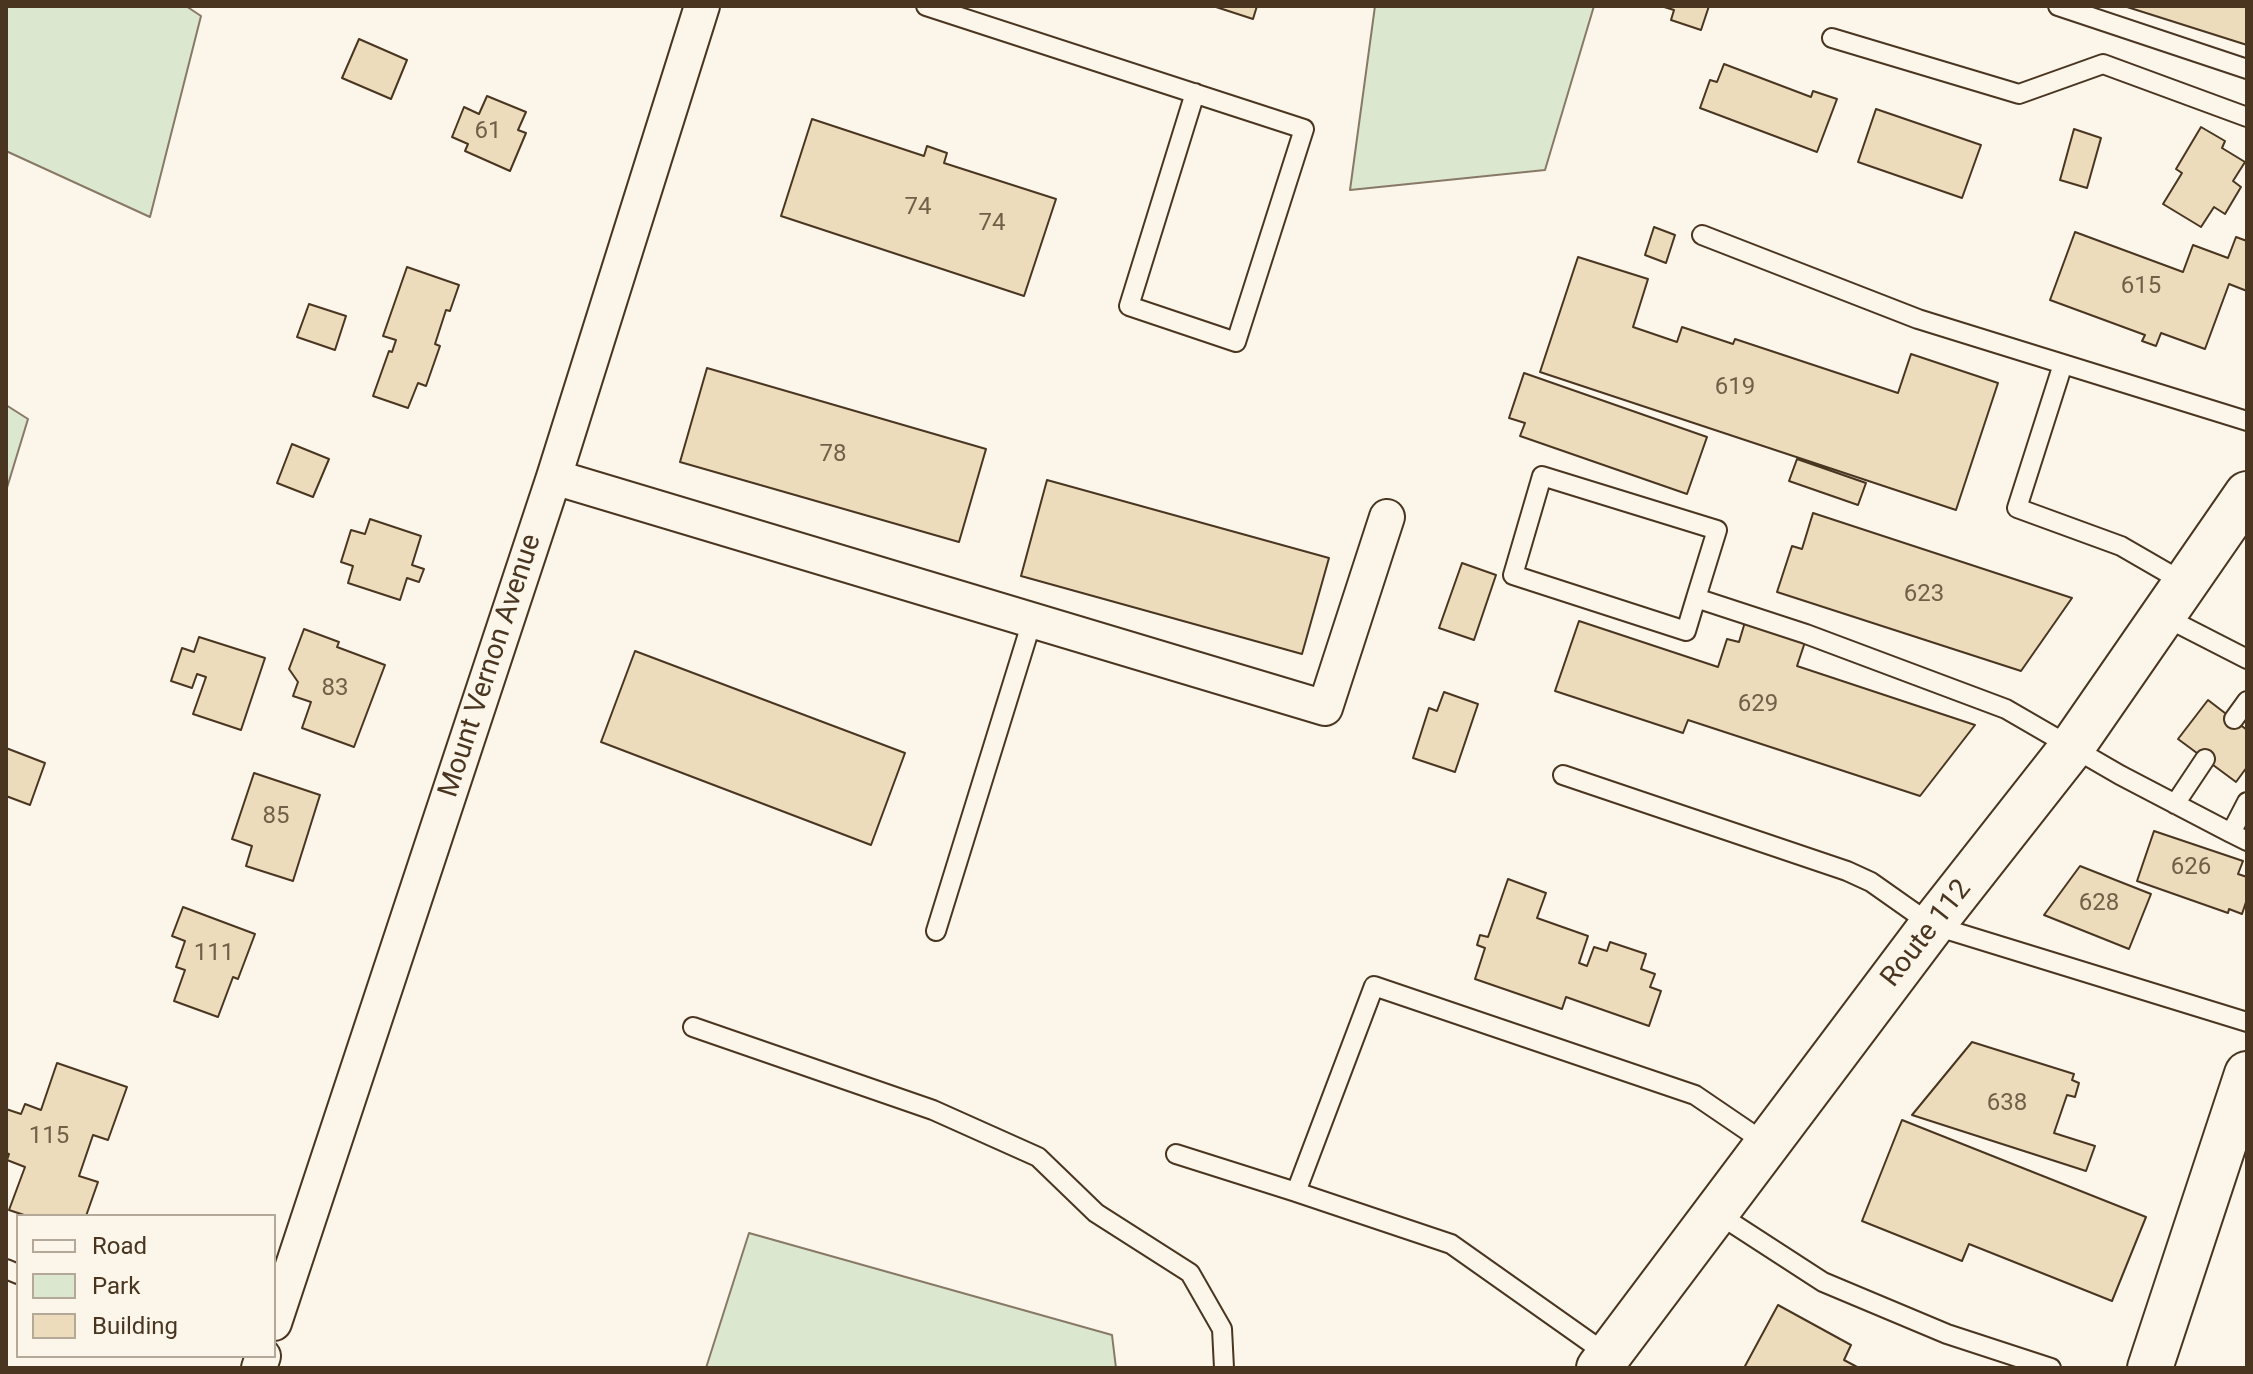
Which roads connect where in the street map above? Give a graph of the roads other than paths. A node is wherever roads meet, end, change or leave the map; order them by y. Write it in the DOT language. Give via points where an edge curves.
graph roads {
  1 [pos="702,6"];
  2 [pos="926,6"];
  3 [pos="2058,6"];
  4 [pos="1832,38"];
  5 [pos="2247,69"];
  6 [pos="1195,93"];
  7 [pos="2247,117"];
  8 [pos="1702,235"];
  9 [pos="2063,364"];
  10 [pos="2247,421"];
  11 [pos="554,477"];
  12 [pos="2247,494"];
  13 [pos="1387,517"];
  14 [pos="1696,598"];
  15 [pos="2175,600"];
  16 [pos="1032,621"];
  17 [pos="2247,659"];
  18 [pos="2247,701"];
  19 [pos="2234,719"];
  20 [pos="2072,747"];
  21 [pos="2205,759"];
  22 [pos="1563,775"];
  23 [pos="2247,802"];
  24 [pos="2175,804"];
  25 [pos="2239,837"];
  26 [pos="1932,925"];
  27 [pos="936,931"];
  28 [pos="2247,1022"];
  29 [pos="693,1027"];
  30 [pos="2247,1074"];
  31 [pos="1767,1144"];
  32 [pos="1176,1154"];
  33 [pos="1296,1192"];
  34 [pos="1715,1212"];
  35 [pos="276,1317"];
  36 [pos="1603,1362"];
  37 [pos="1224,1368"];
  38 [pos="2051,1368"];
  39 [pos="2150,1368"];
  1 -- 11 [label="street, Mount Vernon Avenue"];
  2 -- 6 [label="lane"];
  3 -- 5 [label="lane"];
  4 -- 7 [label="lane" via="2019,94 2103,64"];
  6 -- 6 [label="lane" via="1304,129 1236,342 1129,306"];
  8 -- 9 [label="lane" via="1918,319"];
  9 -- 10 [label="lane"];
  9 -- 15 [label="lane" via="2017,508 2121,546"];
  11 -- 16 [label="street"];
  11 -- 35 [label="street, Mount Vernon Avenue"];
  12 -- 15 [label="main road, Route 112"];
  13 -- 16 [label="street" via="1325,708"];
  14 -- 14 [label="lane" via="1686,631 1513,575 1542,476 1717,530"];
  14 -- 20 [label="lane" via="2006,709"];
  15 -- 17 [label="lane"];
  15 -- 20 [label="main road, Route 112"];
  16 -- 27 [label="lane"];
  18 -- 19 [label="lane"];
  20 -- 24 [label="lane"];
  20 -- 26 [label="main road, Route 112"];
  21 -- 24 [label="lane"];
  22 -- 26 [label="lane" via="1847,871"];
  23 -- 25 [label="lane"];
  24 -- 25 [label="lane"];
  26 -- 28 [label="lane"];
  26 -- 31 [label="main road, Route 112"];
  29 -- 37 [label="lane" via="933,1110 1038,1157 1096,1213 1190,1273 1222,1329"];
  30 -- 39 [label="main road"];
  31 -- 33 [label="lane" via="1695,1095 1374,986"];
  31 -- 34 [label="main road, Route 112"];
  32 -- 33 [label="lane"];
  33 -- 36 [label="lane" via="1451,1244"];
  34 -- 36 [label="main road, Route 112"];
  34 -- 38 [label="lane" via="1823,1282 1947,1334"];
}
